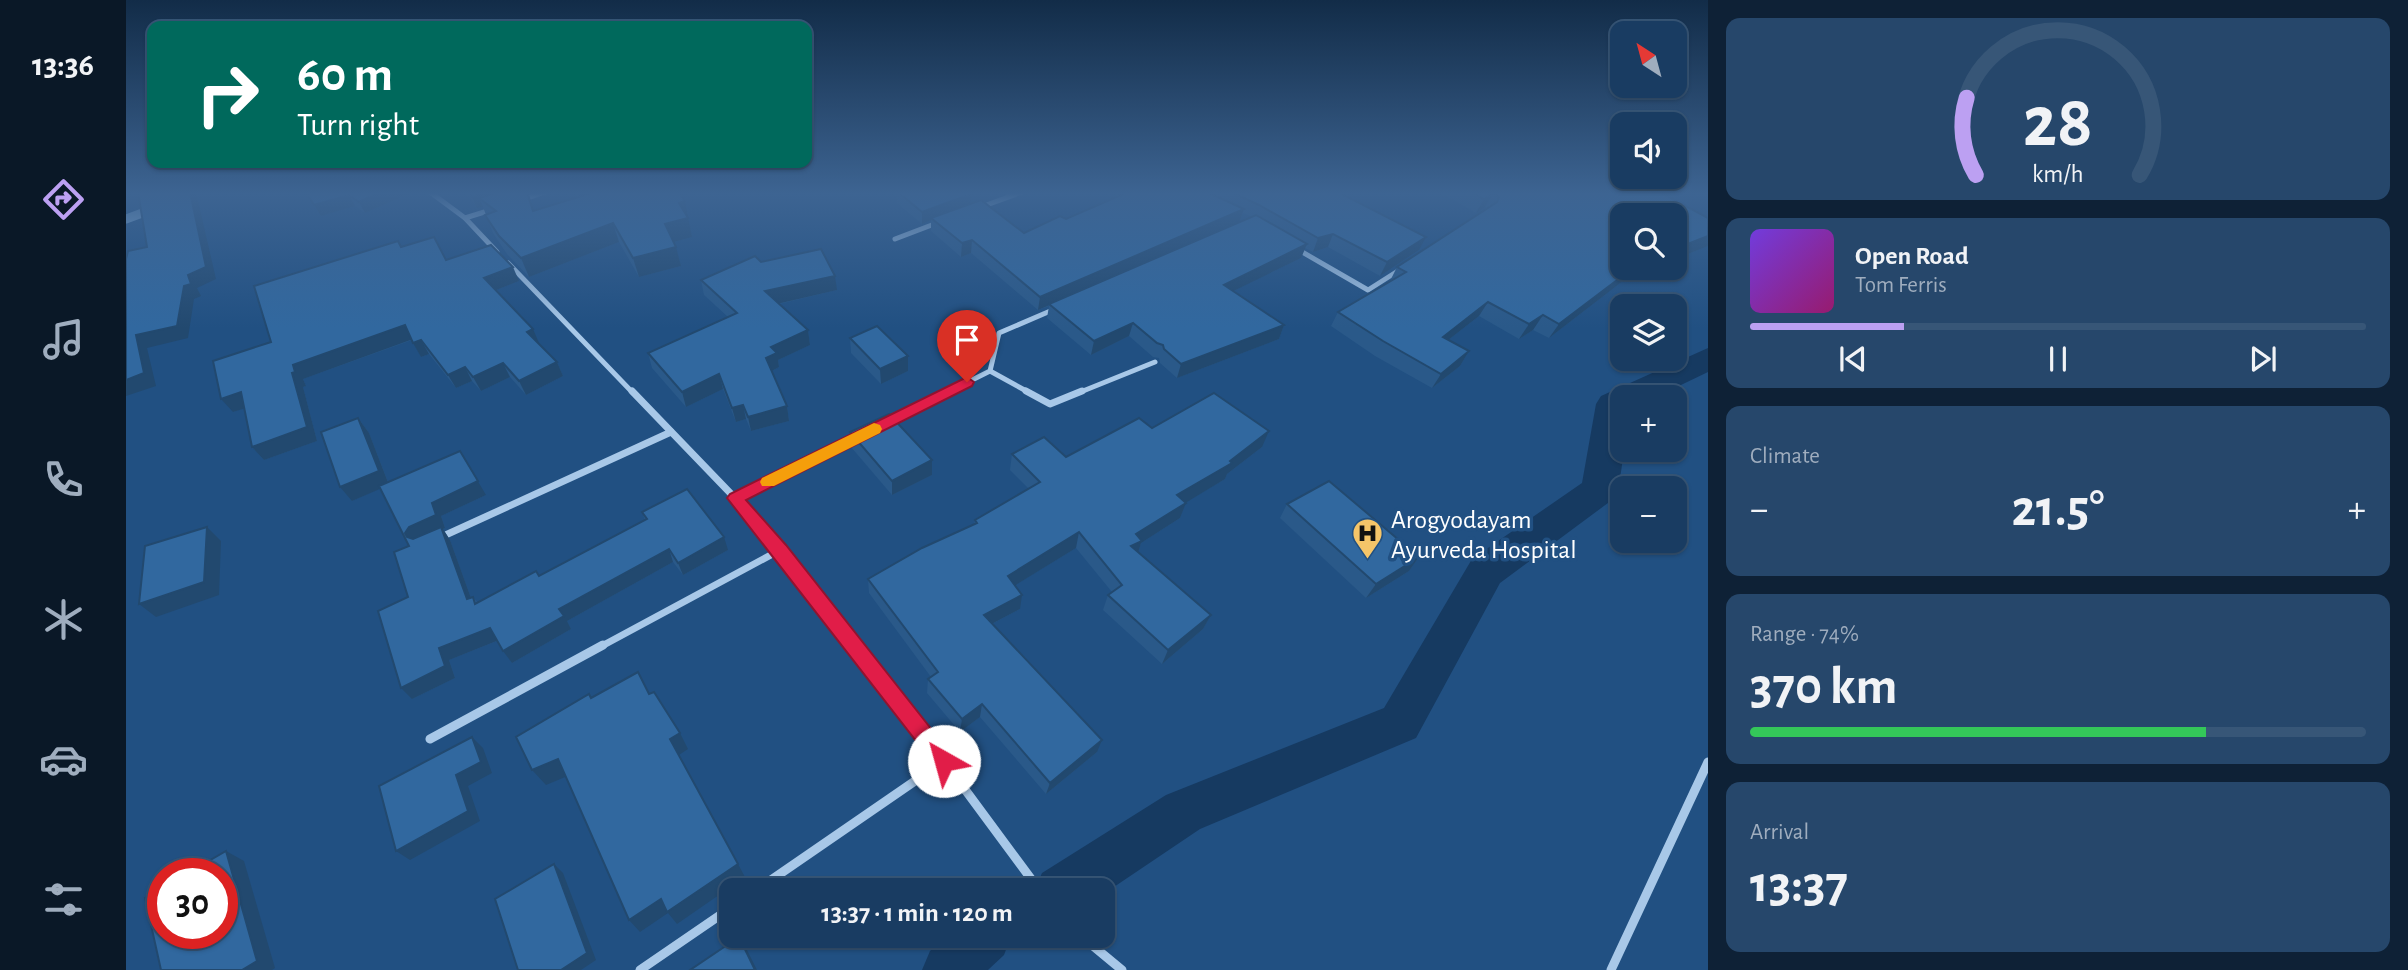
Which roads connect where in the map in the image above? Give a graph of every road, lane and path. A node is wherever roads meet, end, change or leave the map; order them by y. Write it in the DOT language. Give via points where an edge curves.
graph roads {
  1 [pos="484,237"];
  2 [pos="900,237"];
  3 [pos="895,239"];
  4 [pos="1287,243"];
  5 [pos="1411,262"];
  6 [pos="1062,306"];
  7 [pos="1155,362"];
  8 [pos="990,371"];
  9 [pos="881,425"];
  10 [pos="671,432"];
  11 [pos="869,432"];
  12 [pos="735,498"];
  13 [pos="433,540"];
  14 [pos="780,550"];
  15 [pos="430,739"];
  16 [pos="944,761"];
  17 [pos="1708,762"];
  18 [pos="774,878"];
  19 [pos="1030,878"];
  20 [pos="719,916"];
  21 [pos="1095,948"];
  22 [pos="640,970"];
  23 [pos="1122,970"];
  24 [pos="1611,970"];
  1 -- 10 [label="street"];
  2 -- 3 [label="street"];
  4 -- 5 [label="street" via="1368,290"];
  6 -- 8 [label="street" via="999,333"];
  7 -- 8 [label="street" via="1049,404"];
  8 -- 9 [label="street"];
  10 -- 12 [label="street"];
  10 -- 13 [label="street"];
  11 -- 12 [label="street"];
  12 -- 14 [label="street"];
  14 -- 15 [label="street"];
  14 -- 16 [label="street"];
  16 -- 18 [label="street"];
  16 -- 19 [label="street"];
  17 -- 24 [label="street"];
  20 -- 22 [label="street"];
  21 -- 23 [label="street"];
}
